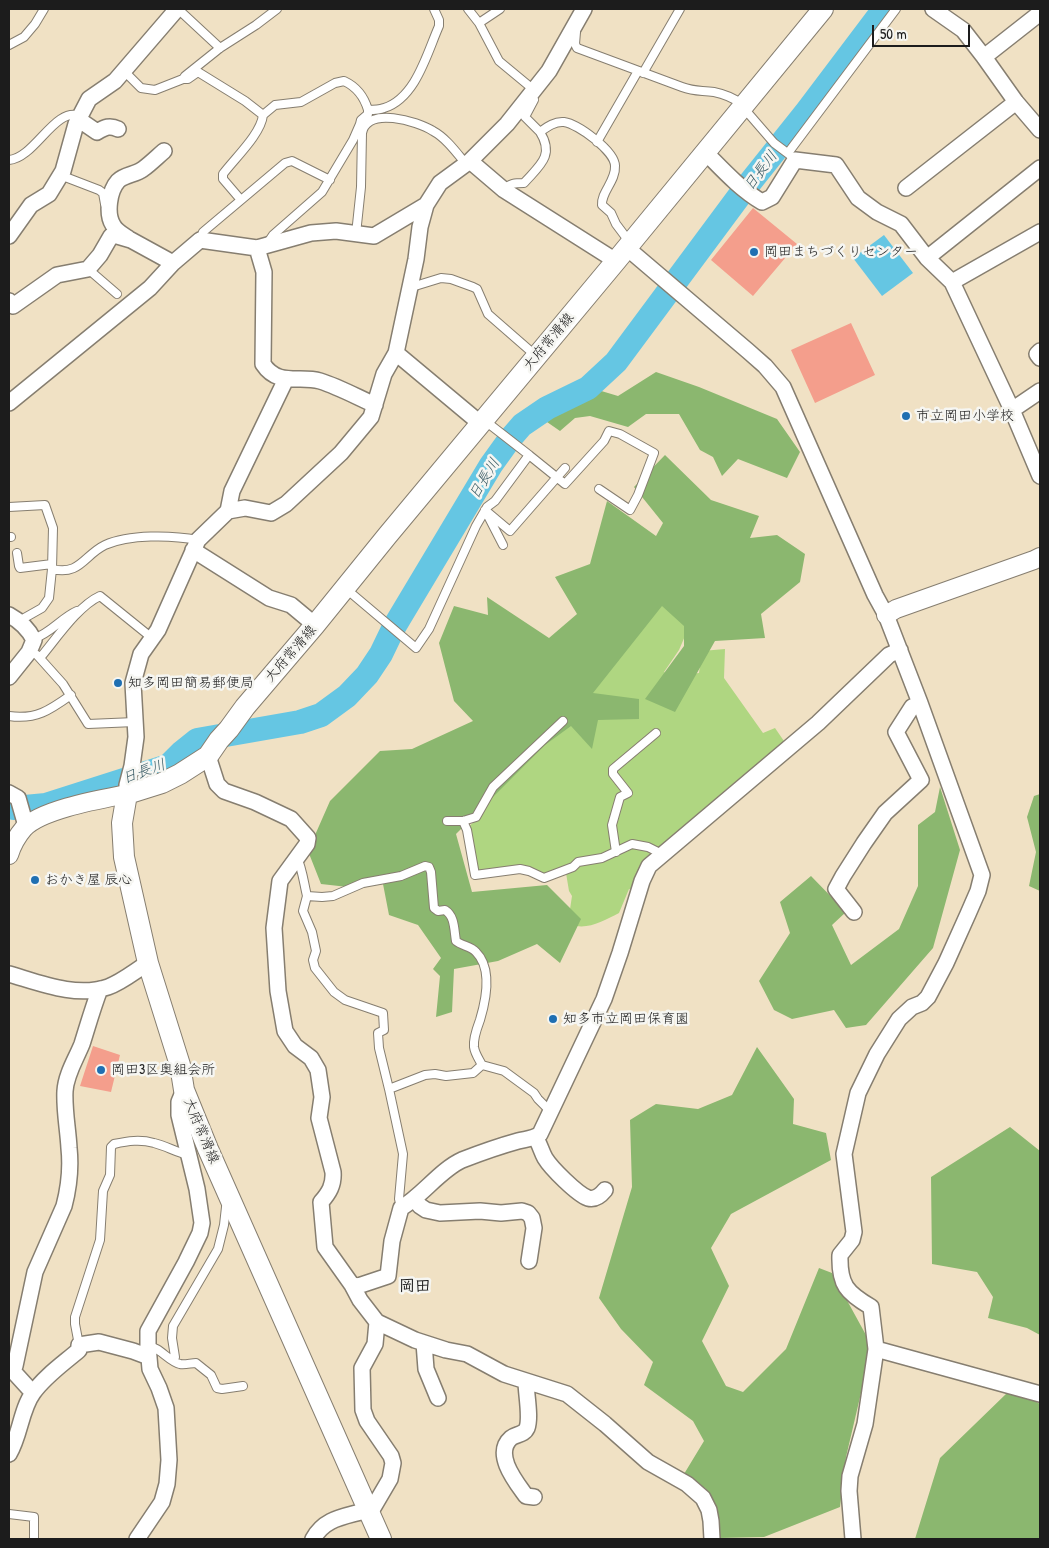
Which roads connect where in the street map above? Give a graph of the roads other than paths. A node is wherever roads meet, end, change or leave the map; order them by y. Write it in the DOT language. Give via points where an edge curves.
graph roads {
  1 [pos="44,9"];
  2 [pos="177,9"];
  3 [pos="277,9"];
  4 [pos="434,9"];
  5 [pos="468,9"];
  6 [pos="500,9"];
  7 [pos="584,9"];
  8 [pos="680,9"];
  9 [pos="823,9"];
  10 [pos="896,9"];
  11 [pos="933,9"];
  12 [pos="1040,13"];
  13 [pos="479,23"];
  14 [pos="573,29"];
  15 [pos="9,45"];
  16 [pos="220,48"];
  17 [pos="984,57"];
  18 [pos="124,71"];
  19 [pos="640,72"];
  20 [pos="184,79"];
  21 [pos="534,91"];
  22 [pos="1016,102"];
  23 [pos="742,107"];
  24 [pos="368,110"];
  25 [pos="263,115"];
  26 [pos="79,117"];
  27 [pos="1037,119"];
  28 [pos="361,125"];
  29 [pos="118,129"];
  30 [pos="540,132"];
  31 [pos="597,142"];
  32 [pos="164,151"];
  33 [pos="705,152"];
  34 [pos="790,154"];
  35 [pos="9,160"];
  36 [pos="468,162"];
  37 [pos="1040,168"];
  38 [pos="60,175"];
  39 [pos="330,180"];
  40 [pos="906,188"];
  41 [pos="504,190"];
  42 [pos="241,200"];
  43 [pos="426,204"];
  44 [pos="110,216"];
  45 [pos="1040,232"];
  46 [pos="356,234"];
  47 [pos="9,235"];
  48 [pos="131,240"];
  49 [pos="200,240"];
  50 [pos="263,246"];
  51 [pos="625,250"];
  52 [pos="926,258"];
  53 [pos="173,263"];
  54 [pos="88,269"];
  55 [pos="952,282"];
  56 [pos="410,285"];
  57 [pos="117,294"];
  58 [pos="9,301"];
  59 [pos="1040,351"];
  60 [pos="396,353"];
  61 [pos="537,356"];
  62 [pos="1040,358"];
  63 [pos="286,378"];
  64 [pos="1040,392"];
  65 [pos="9,403"];
  66 [pos="375,405"];
  67 [pos="1012,410"];
  68 [pos="482,422"];
  69 [pos="529,455"];
  70 [pos="565,468"];
  71 [pos="1040,476"];
  72 [pos="556,478"];
  73 [pos="599,489"];
  74 [pos="9,507"];
  75 [pos="485,510"];
  76 [pos="228,511"];
  77 [pos="196,545"];
  78 [pos="503,545"];
  79 [pos="17,553"];
  80 [pos="1040,557"];
  81 [pos="52,566"];
  82 [pos="345,588"];
  83 [pos="80,611"];
  84 [pos="886,615"];
  85 [pos="14,618"];
  86 [pos="315,625"];
  87 [pos="152,638"];
  88 [pos="34,649"];
  89 [pos="900,650"];
  90 [pos="9,677"];
  91 [pos="71,695"];
  92 [pos="920,703"];
  93 [pos="9,716"];
  94 [pos="563,721"];
  95 [pos="135,722"];
  96 [pos="656,733"];
  97 [pos="219,741"];
  98 [pos="128,784"];
  99 [pos="18,807"];
  100 [pos="447,821"];
  101 [pos="463,821"];
  102 [pos="9,852"];
  103 [pos="616,852"];
  104 [pos="662,854"];
  105 [pos="297,858"];
  106 [pos="307,896"];
  107 [pos="854,912"];
  108 [pos="148,963"];
  109 [pos="9,974"];
  110 [pos="100,989"];
  111 [pos="482,1064"];
  112 [pos="389,1088"];
  113 [pos="184,1090"];
  114 [pos="552,1112"];
  115 [pos="535,1137"];
  116 [pos="188,1155"];
  117 [pos="605,1190"];
  118 [pos="414,1199"];
  119 [pos="231,1202"];
  120 [pos="401,1208"];
  121 [pos="530,1261"];
  122 [pos="352,1285"];
  123 [pos="377,1322"];
  124 [pos="424,1344"];
  125 [pos="80,1345"];
  126 [pos="876,1349"];
  127 [pos="148,1351"];
  128 [pos="174,1360"];
  129 [pos="10,1369"];
  130 [pos="526,1382"];
  131 [pos="244,1386"];
  132 [pos="32,1393"];
  133 [pos="1040,1394"];
  134 [pos="438,1398"];
  135 [pos="9,1454"];
  136 [pos="534,1497"];
  137 [pos="368,1510"];
  138 [pos="9,1514"];
  139 [pos="34,1539"];
  140 [pos="137,1539"];
  141 [pos="313,1539"];
  142 [pos="381,1539"];
  143 [pos="712,1539"];
  144 [pos="853,1539"];
  1 -- 15 [label="lane" via="24,37"];
  2 -- 16 [label="lane"];
  2 -- 18 [label="street"];
  3 -- 16 [label="lane"];
  4 -- 24 [label="lane" via="439,26 415,83 392,104 383,109"];
  5 -- 13 [label="lane"];
  6 -- 13 [label="lane"];
  7 -- 14 [label="street"];
  8 -- 19 [label="lane"];
  9 -- 23 [label="main road, 大府常滑線"];
  10 -- 34 [label="lane"];
  11 -- 17 [label="street" via="962,30"];
  12 -- 17 [label="street"];
  13 -- 21 [label="lane" via="500,62"];
  14 -- 19 [label="lane" via="577,48"];
  14 -- 21 [label="street"];
  16 -- 20 [label="lane"];
  17 -- 22 [label="street"];
  18 -- 20 [label="lane" via="141,88 155,90"];
  18 -- 26 [label="street" via="89,99"];
  19 -- 23 [label="lane" via="695,91 714,92 735,99"];
  19 -- 31 [label="lane"];
  20 -- 25 [label="lane" via="198,72"];
  21 -- 30 [label="lane" via="534,100 525,117"];
  21 -- 36 [label="street" via="507,124"];
  22 -- 27 [label="street"];
  22 -- 40 [label="street"];
  23 -- 33 [label="main road, 大府常滑線"];
  23 -- 34 [label="lane" via="774,143"];
  24 -- 25 [label="lane" via="360,92 344,81 300,102 275,105"];
  24 -- 28 [label="lane"];
  25 -- 42 [label="lane" via="255,135 223,174 223,179"];
  26 -- 29 [label="street" via="97,132 105,127"];
  26 -- 35 [label="lane" via="67,115 28,150"];
  26 -- 38 [label="street"];
  28 -- 36 [label="lane" via="390,118 422,125 434,131"];
  28 -- 39 [label="lane"];
  28 -- 46 [label="lane" via="361,187"];
  30 -- 31 [label="lane" via="563,122"];
  30 -- 41 [label="lane" via="546,142 545,160 524,183 507,186"];
  31 -- 51 [label="lane" via="614,158 615,172 602,205 625,236"];
  32 -- 44 [label="street" via="115,186 109,206"];
  33 -- 34 [label="street" via="762,202 772,198"];
  33 -- 51 [label="main road, 大府常滑線"];
  34 -- 52 [label="street" via="836,165 858,198 901,224"];
  36 -- 41 [label="street"];
  36 -- 43 [label="street" via="440,183"];
  37 -- 52 [label="street"];
  38 -- 44 [label="lane" via="103,193 106,215"];
  38 -- 47 [label="street" via="49,194 31,205"];
  39 -- 42 [label="lane" via="292,162 285,163"];
  39 -- 50 [label="lane" via="316,199"];
  41 -- 51 [label="street"];
  42 -- 49 [label="lane" via="203,232"];
  43 -- 46 [label="street" via="374,236"];
  43 -- 56 [label="street"];
  44 -- 48 [label="street" via="118,232"];
  45 -- 55 [label="street"];
  46 -- 50 [label="street" via="336,231 311,233"];
  48 -- 53 [label="street"];
  48 -- 54 [label="street" via="111,236"];
  49 -- 50 [label="street"];
  49 -- 53 [label="street"];
  50 -- 63 [label="street" via="263,364 269,373"];
  51 -- 61 [label="main road, 大府常滑線"];
  51 -- 84 [label="street" via="748,351 783,387"];
  52 -- 55 [label="street"];
  53 -- 65 [label="street" via="150,288"];
  54 -- 57 [label="lane"];
  54 -- 58 [label="street" via="57,275 13,306"];
  55 -- 67 [label="street"];
  56 -- 60 [label="street"];
  56 -- 61 [label="lane" via="441,278 473,286 488,314"];
  59 -- 62 [label="street" via="1037,354"];
  60 -- 66 [label="street" via="384,374"];
  60 -- 68 [label="street"];
  61 -- 68 [label="main road, 大府常滑線"];
  63 -- 66 [label="street" via="319,381"];
  63 -- 76 [label="street" via="232,491"];
  64 -- 67 [label="street"];
  66 -- 76 [label="street" via="371,417 341,453 286,504 271,512 245,508"];
  67 -- 71 [label="street"];
  68 -- 69 [label="lane"];
  68 -- 82 [label="main road, 大府常滑線"];
  69 -- 72 [label="lane"];
  69 -- 75 [label="lane"];
  70 -- 72 [label="lane"];
  72 -- 73 [label="lane" via="565,484 604,441 609,430 654,453 630,510"];
  72 -- 75 [label="lane" via="510,531"];
  74 -- 81 [label="lane" via="45,505 53,528"];
  75 -- 78 [label="lane"];
  75 -- 82 [label="lane" via="429,628 416,648"];
  76 -- 77 [label="street"];
  77 -- 81 [label="lane" via="161,536 114,542 104,545 81,565 69,570 59,571"];
  77 -- 86 [label="street" via="269,598 291,605"];
  77 -- 87 [label="street" via="169,608"];
  79 -- 81 [label="lane" via="20,568"];
  80 -- 84 [label="street"];
  81 -- 85 [label="lane" via="46,603 42,608"];
  82 -- 86 [label="main road, 大府常滑線"];
  83 -- 87 [label="lane" via="100,596"];
  83 -- 88 [label="lane"];
  83 -- 88 [label="lane" via="40,637"];
  84 -- 89 [label="street"];
  85 -- 88 [label="street" via="29,631"];
  86 -- 97 [label="main road, 大府常滑線"];
  87 -- 95 [label="street" via="141,654 133,683"];
  88 -- 90 [label="street"];
  88 -- 91 [label="lane"];
  89 -- 92 [label="street"];
  89 -- 104 [label="street" via="890,655 818,723"];
  91 -- 93 [label="lane" via="51,710 26,717"];
  91 -- 95 [label="lane" via="88,724"];
  92 -- 107 [label="street" via="912,707 896,732 921,780 885,813 836,889"];
  92 -- 126 [label="street" via="982,875 965,922 928,997 899,1019 877,1054 858,1093 844,1154 854,1232 840,1255 842,1275 844,1286 854,1297 871,1306"];
  94 -- 101 [label="lane" via="493,787 476,817"];
  95 -- 98 [label="street" via="136,737"];
  96 -- 103 [label="lane" via="613,768 613,774 628,793 620,797 612,825"];
  97 -- 98 [label="main road, 大府常滑線" via="180,774 162,783"];
  97 -- 105 [label="street" via="218,784 224,791 291,819 308,838 308,844"];
  98 -- 99 [label="street" via="94,800 62,809"];
  98 -- 108 [label="main road, 大府常滑線" via="122,823 124,858"];
  99 -- 102 [label="street" via="18,837"];
  100 -- 101 [label="lane"];
  101 -- 103 [label="lane" via="475,875 520,869 544,878 574,867 578,862"];
  103 -- 104 [label="lane" via="637,844"];
  104 -- 114 [label="street" via="649,866 642,881 604,999"];
  105 -- 106 [label="lane"];
  105 -- 122 [label="street" via="280,881 274,928 278,991 285,1031 294,1046 311,1058 318,1070 322,1097 319,1118 334,1180 321,1202 325,1247"];
  106 -- 111 [label="lane" via="333,896 363,883 428,867 434,908 450,913 456,941 472,948 483,961 487,985 474,1046"];
  106 -- 112 [label="lane" via="303,911 316,951 314,968 345,1000 383,1013 384,1030 378,1033 379,1048"];
  108 -- 110 [label="street"];
  108 -- 113 [label="main road, 大府常滑線" via="180,1065"];
  109 -- 110 [label="street" via="57,988"];
  110 -- 129 [label="street" via="65,1090 70,1150 67,1195 35,1272 15,1366"];
  111 -- 112 [label="lane" via="473,1073 425,1075"];
  111 -- 114 [label="lane" via="504,1071 534,1093"];
  112 -- 120 [label="lane" via="403,1154"];
  113 -- 116 [label="street" via="179,1102 179,1115"];
  113 -- 119 [label="main road, 大府常滑線"];
  114 -- 115 [label="street"];
  115 -- 117 [label="street" via="549,1163 588,1198 595,1198"];
  115 -- 118 [label="street" via="460,1161"];
  116 -- 125 [label="lane" via="140,1140 111,1147 110,1175 103,1191 100,1240 75,1317"];
  116 -- 127 [label="street" via="197,1189 202,1223 200,1233 148,1332"];
  118 -- 120 [label="street"];
  118 -- 121 [label="street" via="426,1210 440,1213 528,1213 534,1228"];
  119 -- 128 [label="lane" via="226,1207 218,1249 173,1326"];
  119 -- 137 [label="main road, 大府常滑線"];
  120 -- 122 [label="street" via="392,1241 388,1276"];
  122 -- 123 [label="street"];
  123 -- 124 [label="street"];
  123 -- 137 [label="street" via="376,1344 362,1368 364,1410 366,1421 393,1463 390,1479 373,1508"];
  124 -- 130 [label="street" via="467,1354"];
  124 -- 134 [label="street" via="426,1370"];
  125 -- 127 [label="street" via="99,1342 133,1351"];
  125 -- 132 [label="street" via="79,1350"];
  126 -- 133 [label="street"];
  126 -- 144 [label="street" via="865,1424 850,1476"];
  127 -- 128 [label="lane" via="153,1346"];
  127 -- 140 [label="street" via="150,1369 166,1408 169,1460 162,1502"];
  128 -- 131 [label="lane" via="180,1364 196,1363 222,1390"];
  129 -- 132 [label="street"];
  130 -- 136 [label="street" via="527,1428 508,1441 504,1458 526,1496"];
  130 -- 143 [label="street" via="567,1394 648,1462 687,1484 709,1510"];
  132 -- 135 [label="street"];
  137 -- 141 [label="street" via="328,1522"];
  137 -- 142 [label="main road, 大府常滑線"];
  138 -- 139 [label="lane" via="34,1517"];
}
